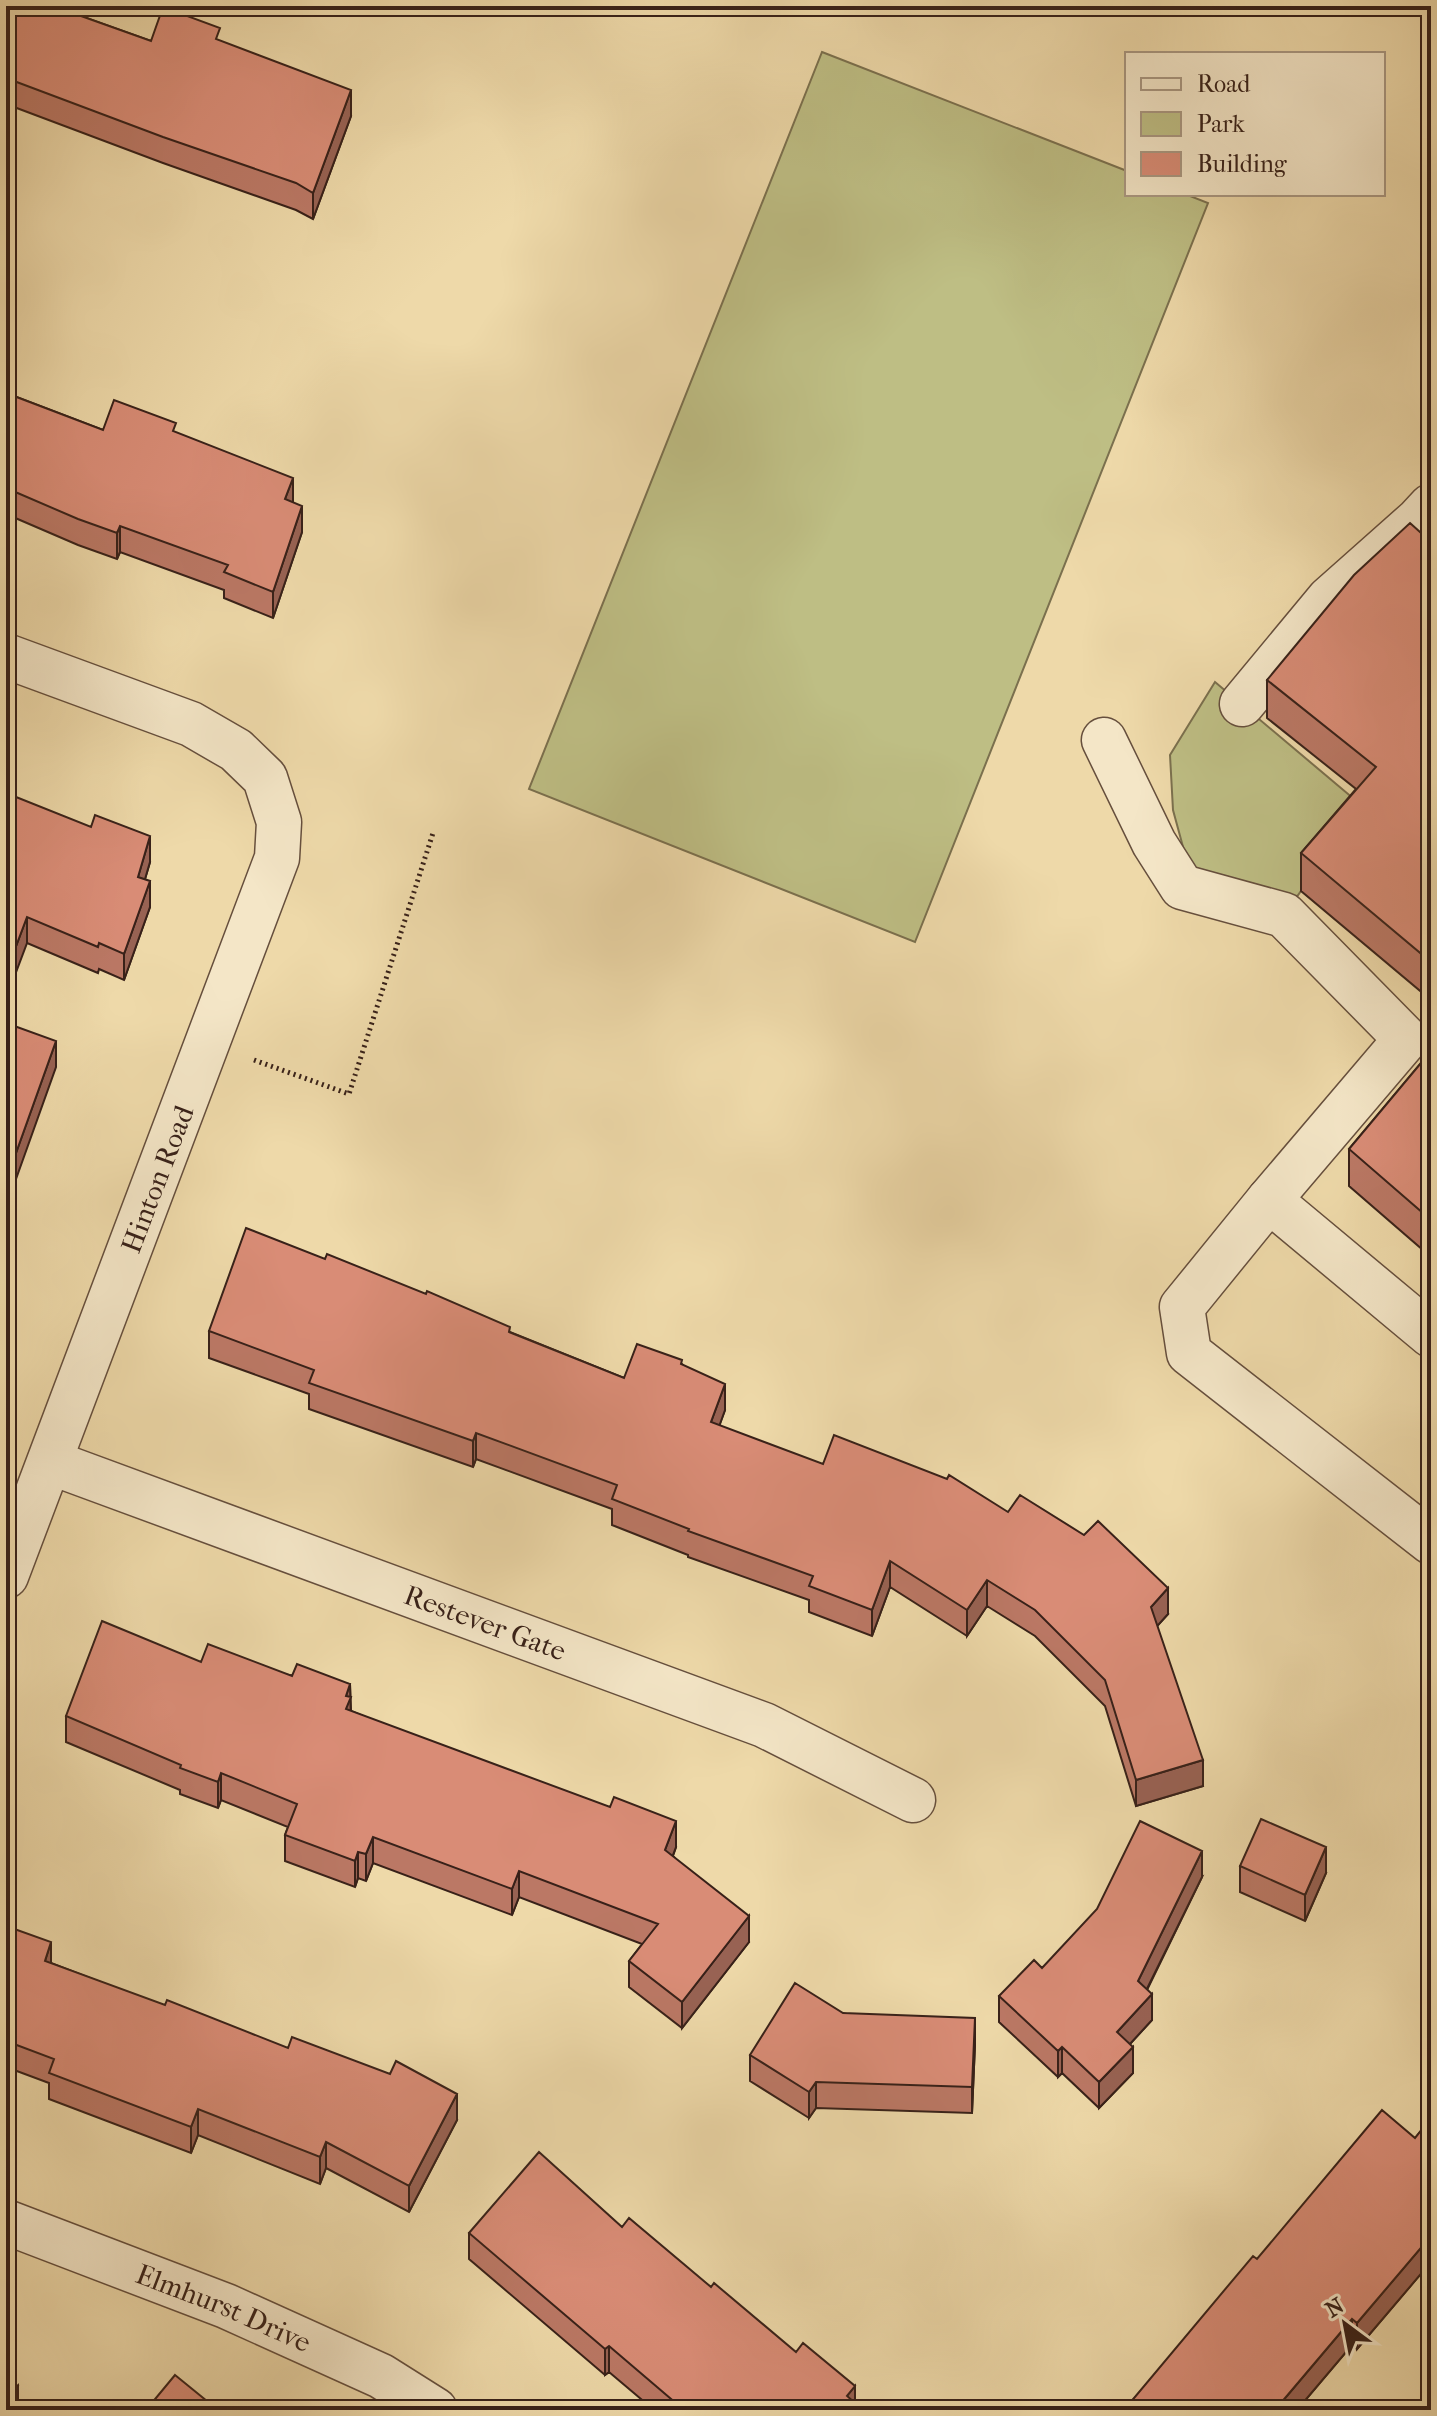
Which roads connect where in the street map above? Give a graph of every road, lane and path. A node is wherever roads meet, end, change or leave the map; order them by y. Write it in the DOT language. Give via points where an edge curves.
graph roads {
  1 [pos="1431,506"];
  2 [pos="6,656"];
  3 [pos="1242,704"];
  4 [pos="1104,740"];
  5 [pos="433,833"];
  6 [pos="208,1044"];
  7 [pos="1269,1200"];
  8 [pos="1431,1335"];
  9 [pos="50,1462"];
  10 [pos="1431,1542"];
  11 [pos="6,1576"];
  12 [pos="913,1800"];
  13 [pos="6,2222"];
  14 [pos="435,2410"];
  1 -- 3 [label="street" via="1329,599"];
  2 -- 6 [label="street, Hinton Road" via="191,724 236,750 265,778 279,822 277,858"];
  4 -- 7 [label="street" via="1154,843 1182,887 1284,915 1406,1039"];
  5 -- 6 [label="path" via="349,1094"];
  6 -- 9 [label="street, Hinton Road"];
  7 -- 8 [label="street"];
  7 -- 10 [label="street" via="1182,1307 1189,1353"];
  9 -- 11 [label="street, Hinton Road"];
  9 -- 12 [label="street, Restever Gate" via="764,1725"];
  13 -- 14 [label="street, Elmhurst Drive" via="226,2306 381,2376"];
}
